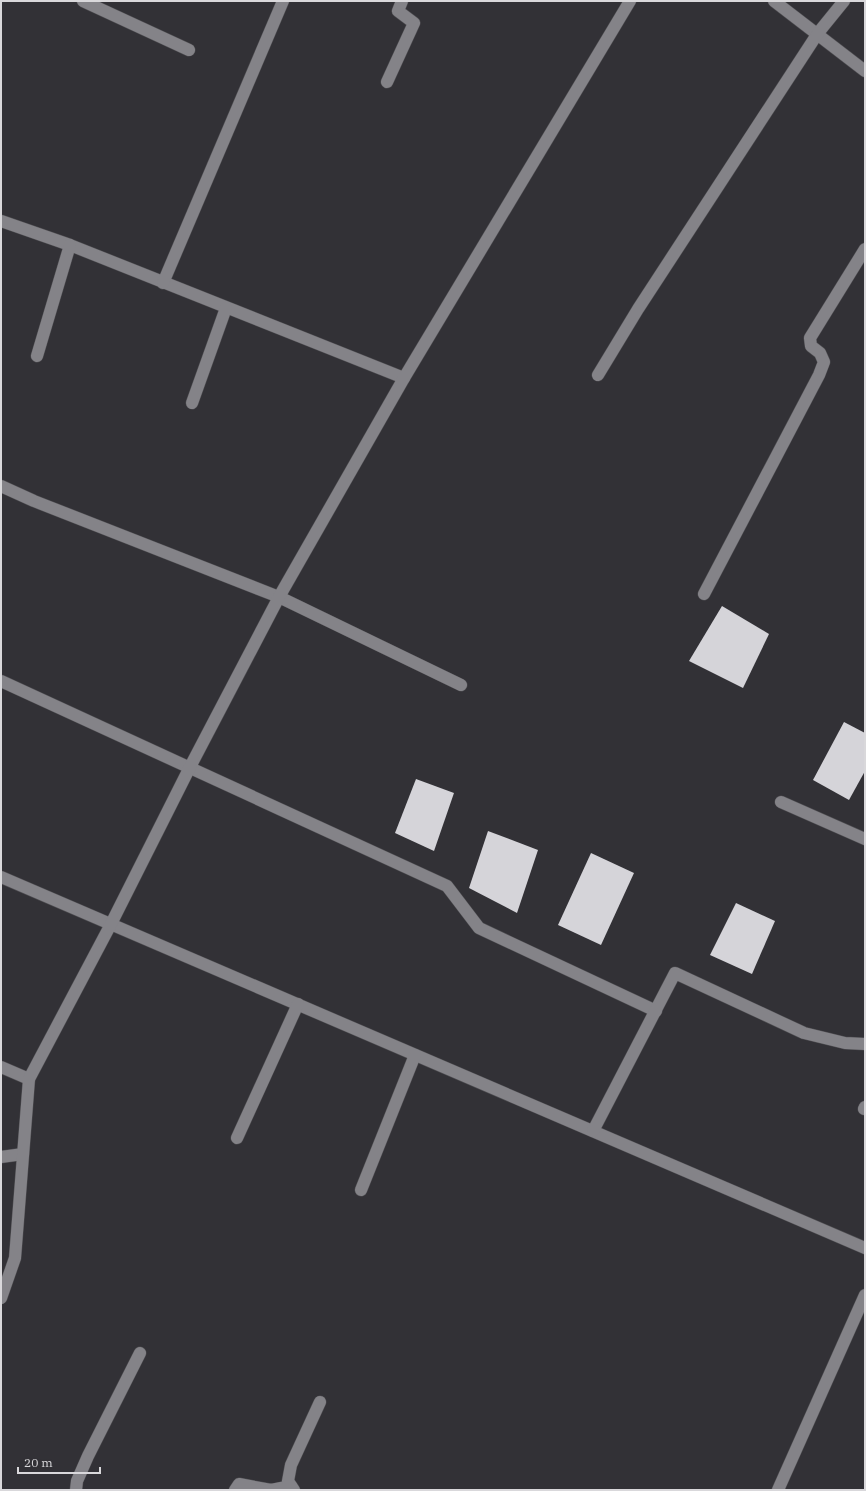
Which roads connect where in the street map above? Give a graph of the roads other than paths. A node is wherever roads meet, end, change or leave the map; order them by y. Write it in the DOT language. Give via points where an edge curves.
graph roads {
  1 [pos="283,1"];
  2 [pos="402,1"];
  3 [pos="630,1"];
  4 [pos="774,1"];
  5 [pos="844,1"];
  6 [pos="88,2"];
  7 [pos="818,33"];
  8 [pos="189,50"];
  9 [pos="865,71"];
  10 [pos="387,82"];
  11 [pos="1,221"];
  12 [pos="70,245"];
  13 [pos="865,249"];
  14 [pos="163,283"];
  15 [pos="226,308"];
  16 [pos="37,356"];
  17 [pos="598,374"];
  18 [pos="404,378"];
  19 [pos="192,403"];
  20 [pos="1,486"];
  21 [pos="704,594"];
  22 [pos="279,597"];
  23 [pos="1,681"];
  24 [pos="461,685"];
  25 [pos="190,767"];
  26 [pos="782,802"];
  27 [pos="865,839"];
  28 [pos="1,877"];
  29 [pos="111,924"];
  30 [pos="298,1004"];
  31 [pos="656,1011"];
  32 [pos="865,1044"];
  33 [pos="415,1054"];
  34 [pos="1,1067"];
  35 [pos="29,1079"];
  36 [pos="593,1131"];
  37 [pos="237,1138"];
  38 [pos="23,1154"];
  39 [pos="1,1157"];
  40 [pos="361,1190"];
  41 [pos="865,1248"];
  42 [pos="865,1295"];
  43 [pos="1,1298"];
  44 [pos="140,1353"];
  45 [pos="320,1402"];
  46 [pos="293,1488"];
  47 [pos="76,1490"];
  48 [pos="235,1490"];
  49 [pos="778,1490"];
  1 -- 14 [label="street"];
  2 -- 10 [label="street" via="398,12 414,23"];
  3 -- 18 [label="street"];
  4 -- 7 [label="street"];
  5 -- 7 [label="street"];
  6 -- 8 [label="street"];
  7 -- 9 [label="street"];
  7 -- 17 [label="street"];
  11 -- 12 [label="street"];
  12 -- 14 [label="street"];
  12 -- 16 [label="street"];
  13 -- 21 [label="street" via="810,338 811,346 820,353 824,362 819,375"];
  14 -- 15 [label="street"];
  15 -- 18 [label="street"];
  15 -- 19 [label="street"];
  18 -- 22 [label="street"];
  20 -- 22 [label="street"];
  22 -- 24 [label="street"];
  22 -- 25 [label="street"];
  23 -- 25 [label="street"];
  25 -- 29 [label="street"];
  25 -- 31 [label="street" via="447,886 479,928"];
  26 -- 27 [label="street"];
  28 -- 29 [label="street"];
  29 -- 30 [label="street"];
  29 -- 35 [label="street"];
  30 -- 33 [label="street"];
  30 -- 37 [label="street"];
  31 -- 32 [label="street" via="675,973 804,1033 845,1043"];
  31 -- 36 [label="street"];
  33 -- 36 [label="street"];
  33 -- 40 [label="street"];
  34 -- 35 [label="street"];
  35 -- 38 [label="street"];
  36 -- 41 [label="street"];
  38 -- 39 [label="street"];
  38 -- 43 [label="street" via="15,1258"];
  42 -- 49 [label="street"];
  44 -- 47 [label="street" via="88,1456 77,1481"];
  45 -- 46 [label="street" via="291,1465 288,1482"];
  46 -- 48 [label="street" via="271,1490 240,1484"];
}
